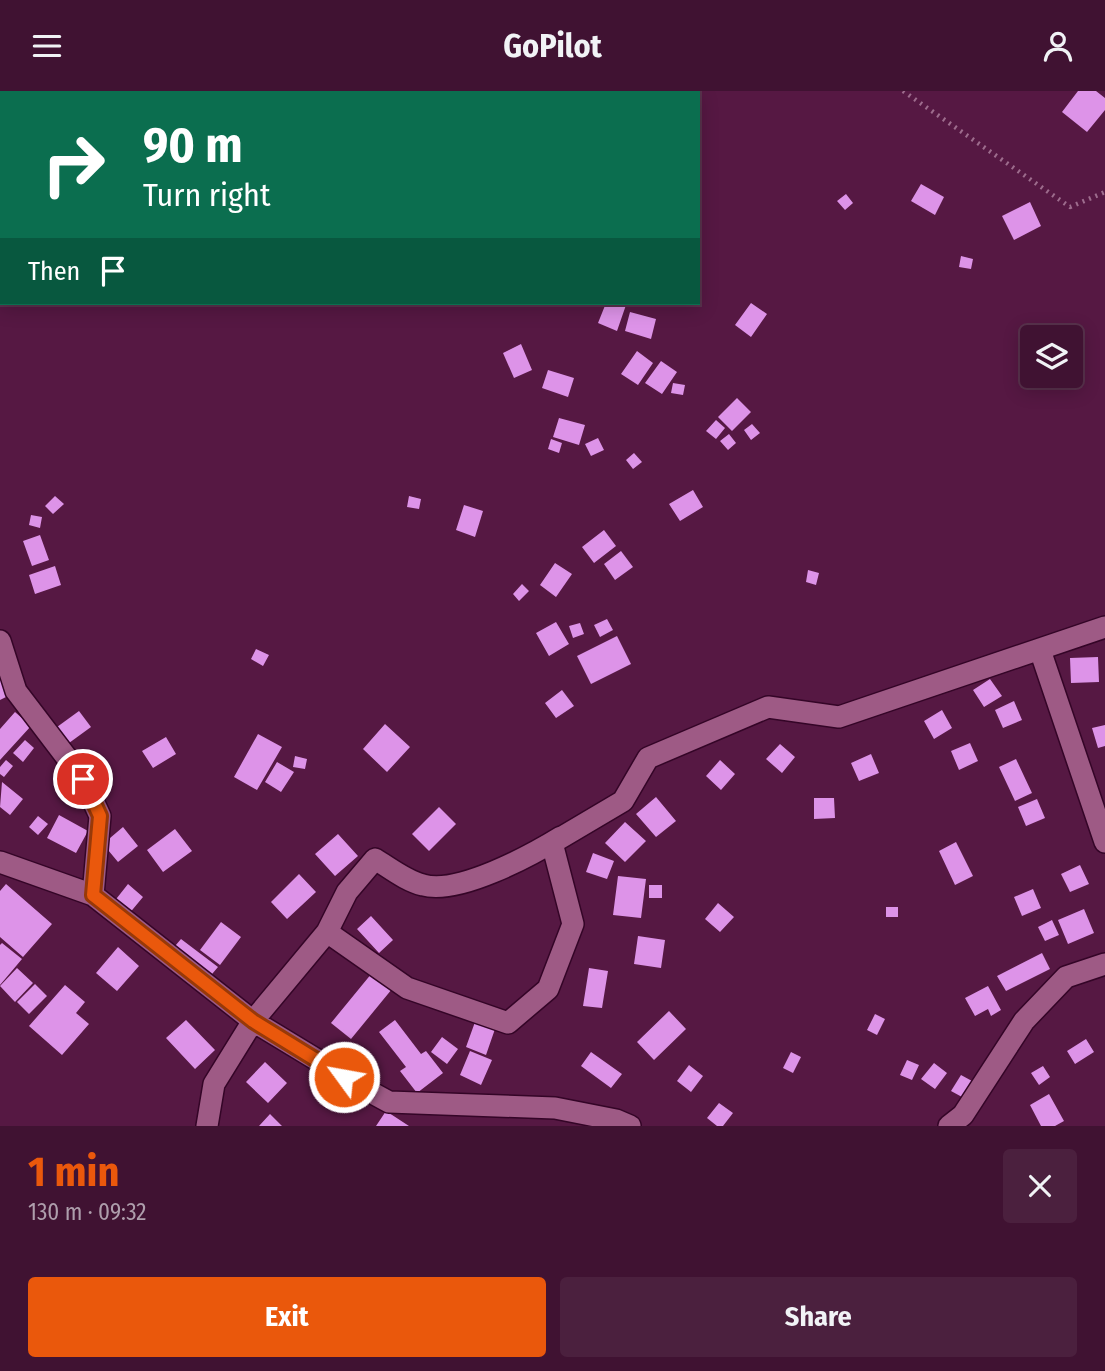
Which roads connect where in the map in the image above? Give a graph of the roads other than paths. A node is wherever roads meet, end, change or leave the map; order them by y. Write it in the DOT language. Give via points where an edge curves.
graph roads {
  1 [pos="1105,627"];
  2 [pos="0,641"];
  3 [pos="1040,650"];
  4 [pos="1105,842"];
  5 [pos="552,843"];
  6 [pos="0,862"];
  7 [pos="93,895"];
  8 [pos="327,932"];
  9 [pos="1105,964"];
  10 [pos="253,1021"];
  11 [pos="207,1126"];
  12 [pos="630,1126"];
  13 [pos="949,1126"];
  1 -- 3 [label="street"];
  2 -- 7 [label="street" via="16,691 83,779 100,816"];
  3 -- 4 [label="street"];
  3 -- 5 [label="street" via="839,717 768,707 648,758 623,801"];
  5 -- 8 [label="street" via="472,880 439,887 412,882 375,859 347,893"];
  5 -- 8 [label="street" via="573,924 548,989 508,1023 407,988"];
  6 -- 7 [label="street"];
  7 -- 10 [label="street"];
  8 -- 10 [label="street"];
  9 -- 13 [label="street" via="1066,977 1024,1021 963,1115"];
  10 -- 11 [label="street" via="214,1084"];
  10 -- 12 [label="street" via="389,1102 555,1108"];
}
